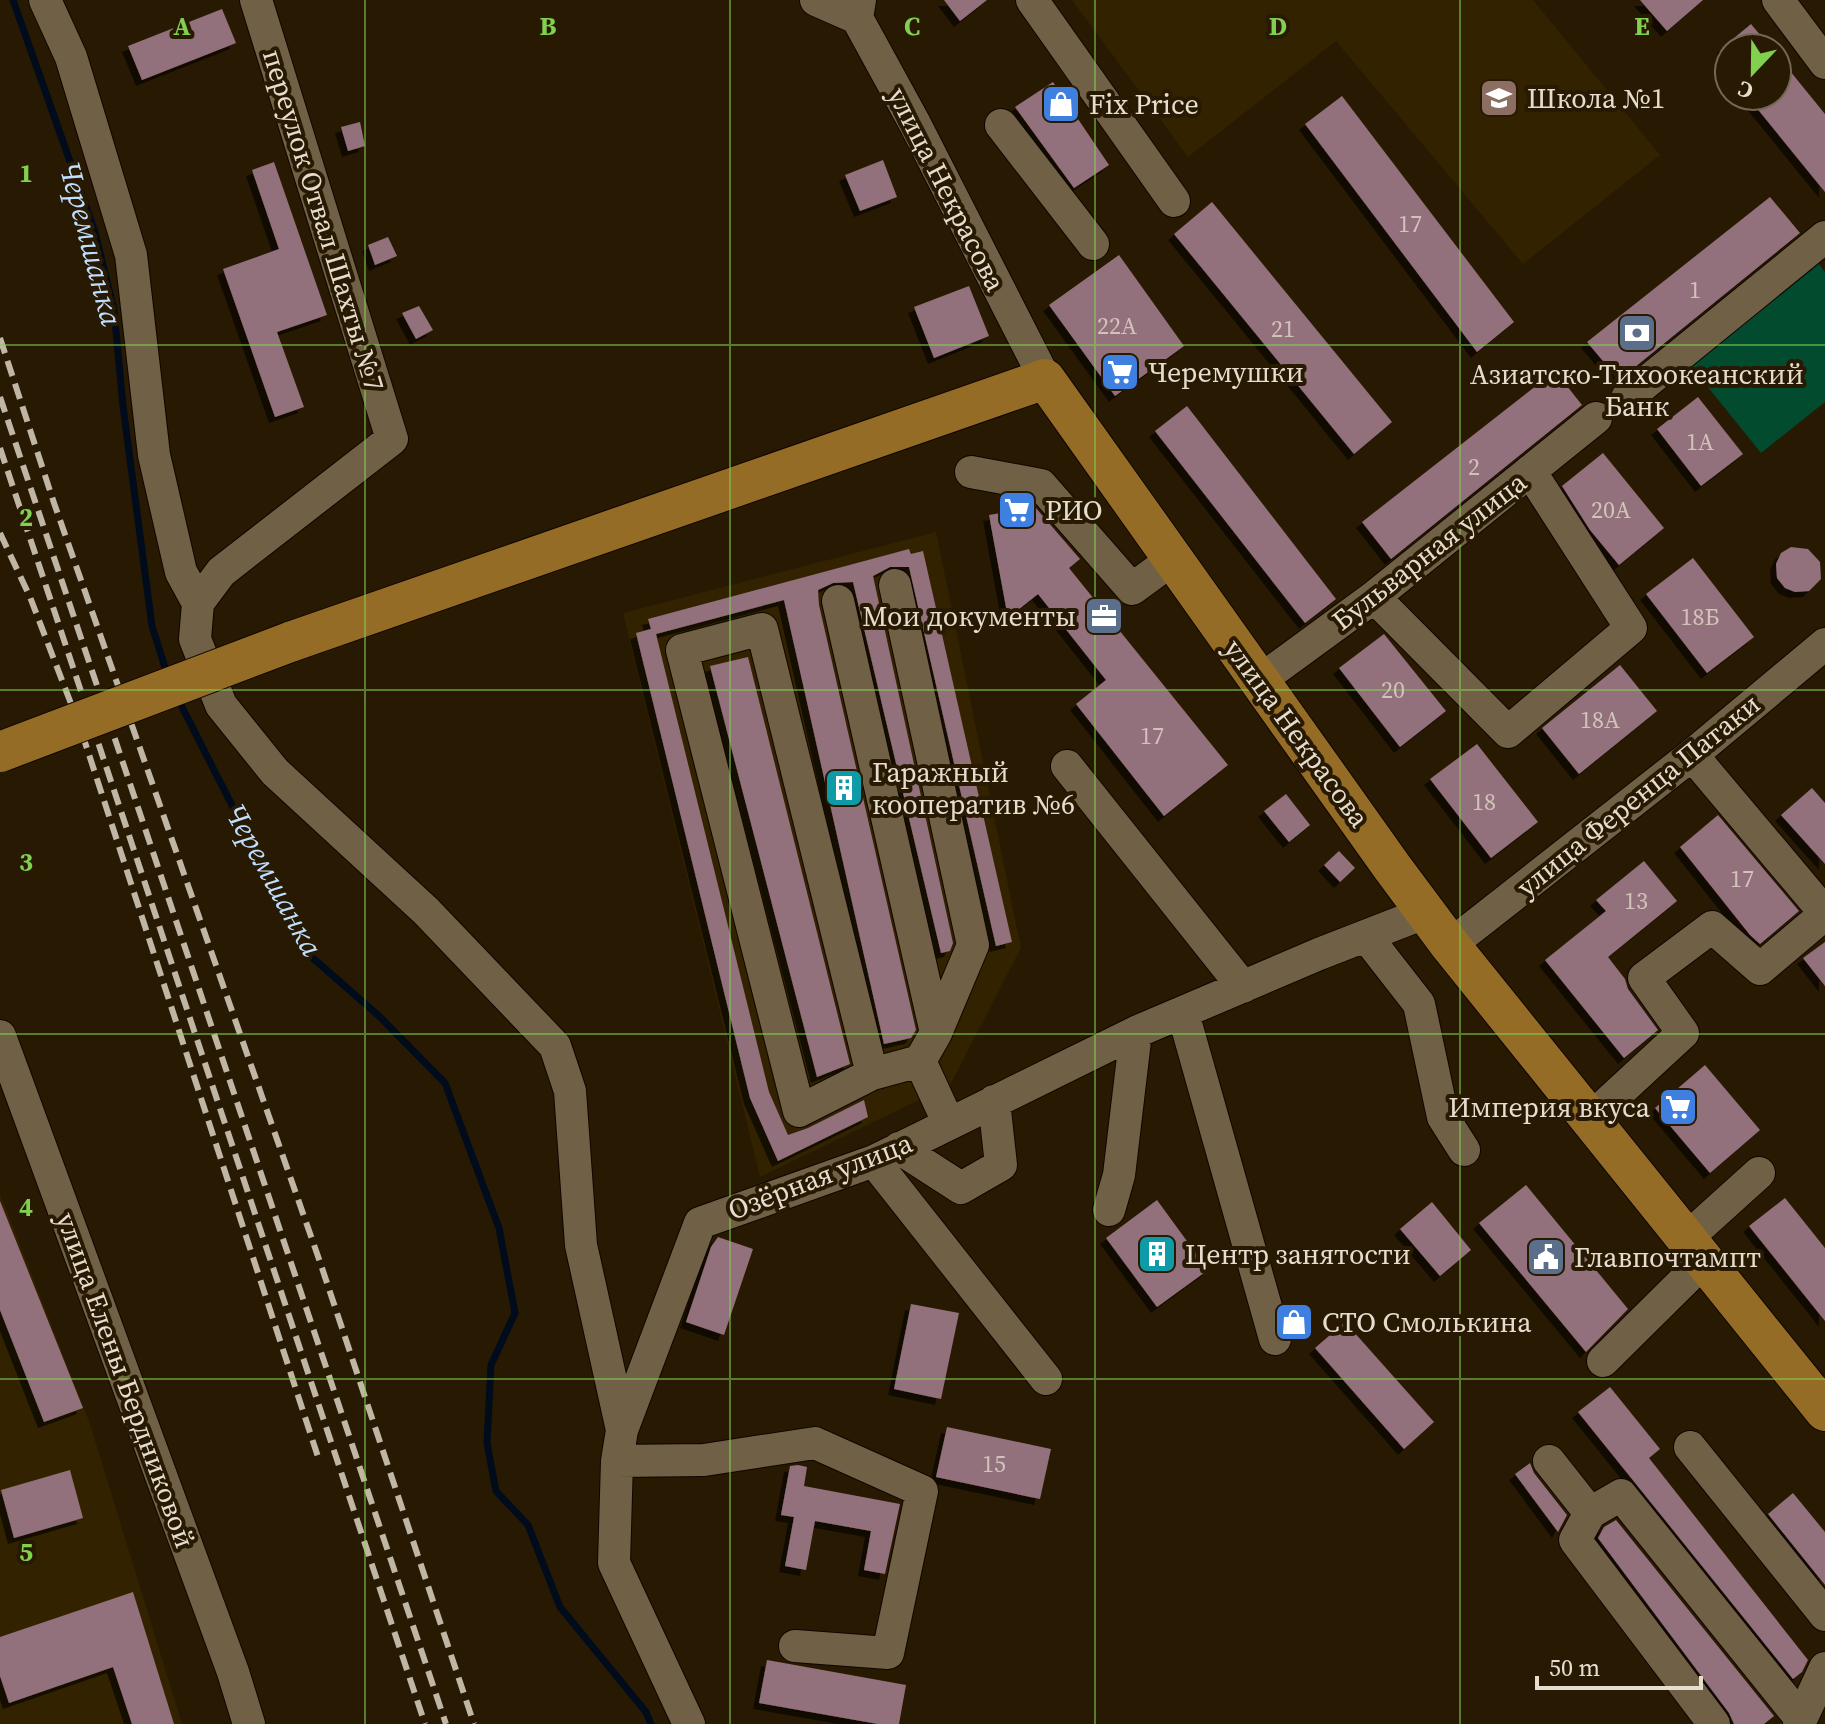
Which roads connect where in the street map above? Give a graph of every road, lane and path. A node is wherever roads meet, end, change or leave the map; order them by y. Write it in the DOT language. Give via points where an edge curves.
graph roads {
  1 [pos="45,0"];
  2 [pos="256,0"];
  3 [pos="816,0"];
  4 [pos="1032,0"];
  5 [pos="1778,0"];
  6 [pos="858,9"];
  7 [pos="1825,63"];
  8 [pos="1001,125"];
  9 [pos="1174,201"];
  10 [pos="1825,237"];
  11 [pos="1093,244"];
  12 [pos="1045,379"];
  13 [pos="1627,398"];
  14 [pos="1596,418"];
  15 [pos="1530,471"];
  16 [pos="971,472"];
  17 [pos="1173,559"];
  18 [pos="895,585"];
  19 [pos="1374,597"];
  20 [pos="838,601"];
  21 [pos="198,603"];
  22 [pos="1825,644"];
  23 [pos="1259,681"];
  24 [pos="0,752"];
  25 [pos="1692,755"];
  26 [pos="1067,766"];
  27 [pos="1427,912"];
  28 [pos="1825,914"];
  29 [pos="1366,936"];
  30 [pos="1450,945"];
  31 [pos="1243,987"];
  32 [pos="1183,1013"];
  33 [pos="1136,1032"];
  34 [pos="936,1033"];
  35 [pos="0,1036"];
  36 [pos="920,1061"];
  37 [pos="872,1074"];
  38 [pos="994,1101"];
  39 [pos="1591,1118"];
  40 [pos="949,1124"];
  41 [pos="1464,1150"];
  42 [pos="886,1154"];
  43 [pos="1759,1173"];
  44 [pos="1109,1210"];
  45 [pos="1696,1249"];
  46 [pos="1275,1339"];
  47 [pos="1603,1361"];
  48 [pos="1046,1379"];
  49 [pos="1825,1411"];
  50 [pos="620,1445"];
  51 [pos="1690,1447"];
  52 [pos="1549,1461"];
  53 [pos="1590,1513"];
  54 [pos="1825,1615"];
  55 [pos="795,1646"];
  56 [pos="1825,1668"];
  57 [pos="1800,1721"];
  58 [pos="249,1724"];
  59 [pos="689,1724"];
  60 [pos="1714,1724"];
  1 -- 21 [label="street" via="71,57 131,255 154,455 181,572"];
  2 -- 21 [label="street, переулок Отвал Шахты №7" via="392,439 221,572"];
  3 -- 6 [label="street"];
  4 -- 9 [label="street"];
  5 -- 7 [label="street"];
  6 -- 12 [label="street, улица Некрасова"];
  8 -- 11 [label="street"];
  10 -- 13 [label="street"];
  12 -- 17 [label="main road, улица Некрасова"];
  12 -- 24 [label="main road, bridge" via="290,642"];
  14 -- 15 [label="street, Бульварная улица"];
  15 -- 19 [label="street, Бульварная улица"];
  15 -- 19 [label="street" via="1631,628 1508,732"];
  16 -- 17 [label="street" via="1041,485 1132,589"];
  17 -- 23 [label="main road, улица Некрасова"];
  18 -- 34 [label="street" via="973,945"];
  19 -- 23 [label="street, Бульварная улица"];
  20 -- 34 [label="street"];
  21 -- 50 [label="street" via="195,639 221,705 275,772 426,911 555,1046 570,1091 581,1245"];
  22 -- 25 [label="street, улица Ференца Патаки"];
  23 -- 27 [label="main road, улица Некрасова"];
  25 -- 28 [label="street"];
  25 -- 30 [label="street, улица Ференца Патаки"];
  26 -- 31 [label="street"];
  27 -- 29 [label="street, Озёрная улица"];
  27 -- 30 [label="main road, улица Некрасова"];
  28 -- 39 [label="street" via="1760,969 1712,927 1644,978 1683,1033"];
  29 -- 31 [label="street, Озёрная улица"];
  29 -- 41 [label="street" via="1419,1004 1443,1117"];
  30 -- 39 [label="main road, улица Некрасова"];
  31 -- 32 [label="street, Озёрная улица"];
  32 -- 33 [label="street, Озёрная улица"];
  32 -- 46 [label="street"];
  33 -- 38 [label="street, Озёрная улица"];
  33 -- 44 [label="street" via="1119,1175"];
  34 -- 36 [label="street"];
  35 -- 58 [label="street, улица Елены Бердниковой"];
  36 -- 37 [label="street"];
  36 -- 40 [label="street"];
  37 -- 37 [label="street" via="799,1111 682,650 762,629"];
  38 -- 40 [label="street, Озёрная улица"];
  38 -- 42 [label="street" via="1001,1165 961,1188"];
  39 -- 45 [label="main road, улица Некрасова"];
  40 -- 42 [label="street, Озёрная улица"];
  42 -- 48 [label="street"];
  42 -- 50 [label="street, Озёрная улица" via="700,1223"];
  43 -- 45 [label="street"];
  45 -- 47 [label="street"];
  45 -- 49 [label="main road, улица Некрасова"];
  50 -- 55 [label="street" via="704,1460 815,1443 922,1491 888,1653"];
  50 -- 59 [label="street, Озёрная улица" via="614,1563"];
  51 -- 54 [label="street"];
  52 -- 53 [label="street"];
  53 -- 57 [label="street" via="1621,1495"];
  53 -- 60 [label="street" via="1575,1540"];
  56 -- 57 [label="street"];
}
